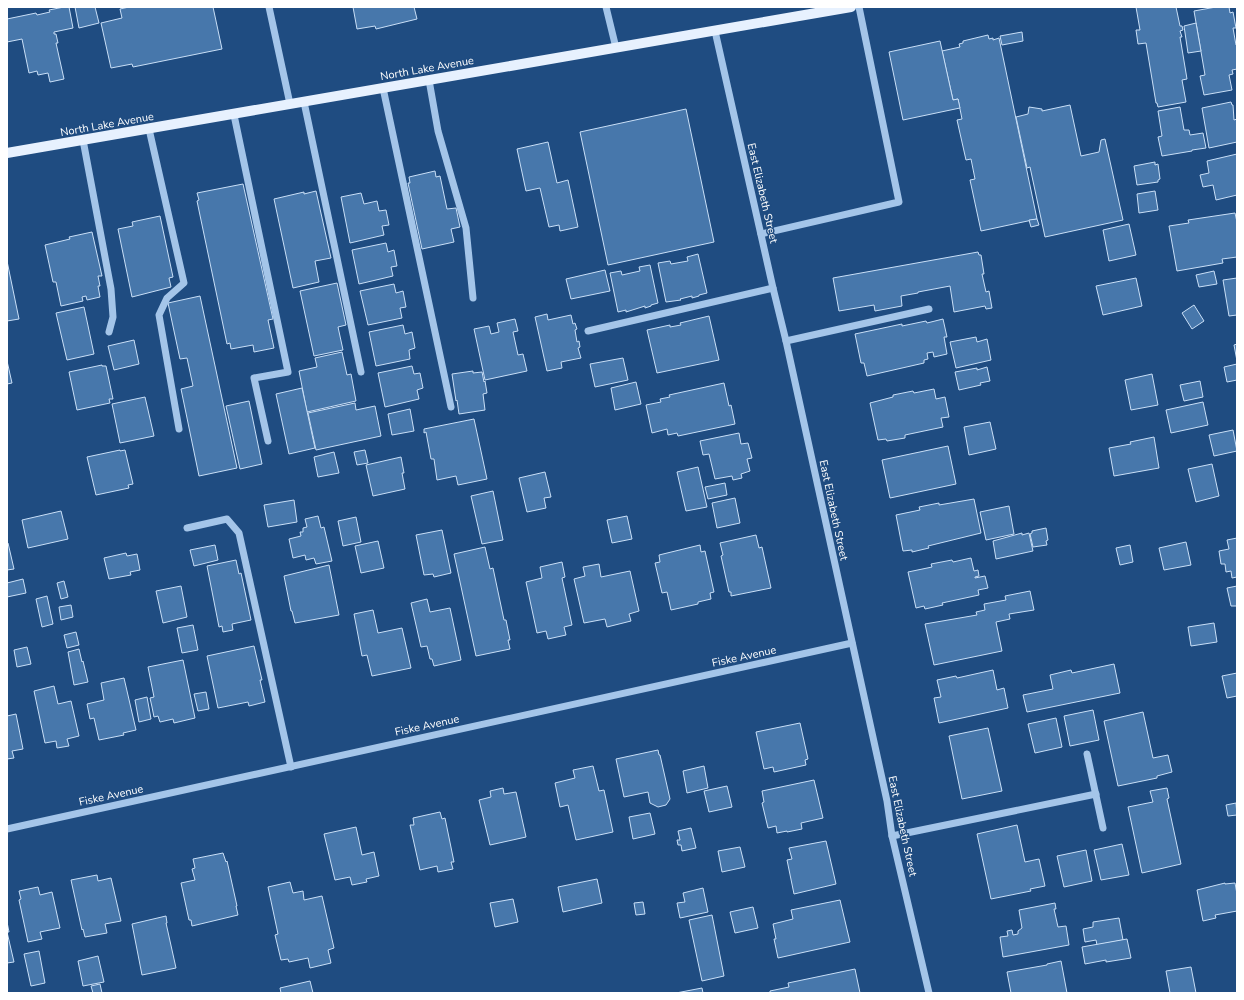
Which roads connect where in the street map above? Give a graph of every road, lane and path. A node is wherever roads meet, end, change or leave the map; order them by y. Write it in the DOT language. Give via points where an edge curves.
graph roads {
  1 [pos="269,7"];
  2 [pos="606,7"];
  3 [pos="850,7"];
  4 [pos="859,7"];
  5 [pos="823,9"];
  6 [pos="715,31"];
  7 [pos="616,48"];
  8 [pos="429,80"];
  9 [pos="383,88"];
  10 [pos="304,102"];
  11 [pos="290,104"];
  12 [pos="234,115"];
  13 [pos="149,129"];
  14 [pos="83,140"];
  15 [pos="7,153"];
  16 [pos="761,234"];
  17 [pos="773,288"];
  18 [pos="473,298"];
  19 [pos="929,309"];
  20 [pos="588,331"];
  21 [pos="109,332"];
  22 [pos="786,341"];
  23 [pos="361,372"];
  24 [pos="451,407"];
  25 [pos="179,429"];
  26 [pos="268,441"];
  27 [pos="187,528"];
  28 [pos="852,643"];
  29 [pos="1087,754"];
  30 [pos="291,767"];
  31 [pos="1096,794"];
  32 [pos="1102,828"];
  33 [pos="7,829"];
  34 [pos="892,836"];
  35 [pos="929,993"];
  1 -- 11 [label="street"];
  2 -- 7 [label="street"];
  3 -- 5 [label="main road, North Lake Avenue"];
  4 -- 16 [label="street" via="899,202"];
  5 -- 6 [label="main road, North Lake Avenue"];
  6 -- 7 [label="main road, North Lake Avenue"];
  6 -- 16 [label="street, East Elizabeth Street"];
  7 -- 8 [label="main road, North Lake Avenue"];
  8 -- 9 [label="main road, North Lake Avenue"];
  8 -- 18 [label="street" via="438,131 466,228"];
  9 -- 10 [label="main road, North Lake Avenue"];
  9 -- 24 [label="street"];
  10 -- 11 [label="main road, North Lake Avenue"];
  10 -- 23 [label="street"];
  11 -- 12 [label="main road, North Lake Avenue"];
  12 -- 13 [label="main road, North Lake Avenue"];
  12 -- 26 [label="street" via="288,372 254,378"];
  13 -- 14 [label="main road, North Lake Avenue"];
  13 -- 25 [label="street" via="184,283 167,298 159,315"];
  14 -- 15 [label="main road, North Lake Avenue"];
  14 -- 21 [label="street" via="112,289 113,317"];
  16 -- 17 [label="street, East Elizabeth Street"];
  17 -- 20 [label="street"];
  17 -- 22 [label="street, East Elizabeth Street"];
  19 -- 22 [label="street"];
  22 -- 28 [label="street, East Elizabeth Street"];
  27 -- 30 [label="street" via="227,519 239,532"];
  28 -- 30 [label="street, Fiske Avenue"];
  28 -- 34 [label="street, East Elizabeth Street" via="887,801"];
  29 -- 31 [label="street"];
  30 -- 33 [label="street, Fiske Avenue"];
  31 -- 32 [label="street"];
  31 -- 34 [label="street"];
  34 -- 35 [label="street, East Elizabeth Street"];
}
